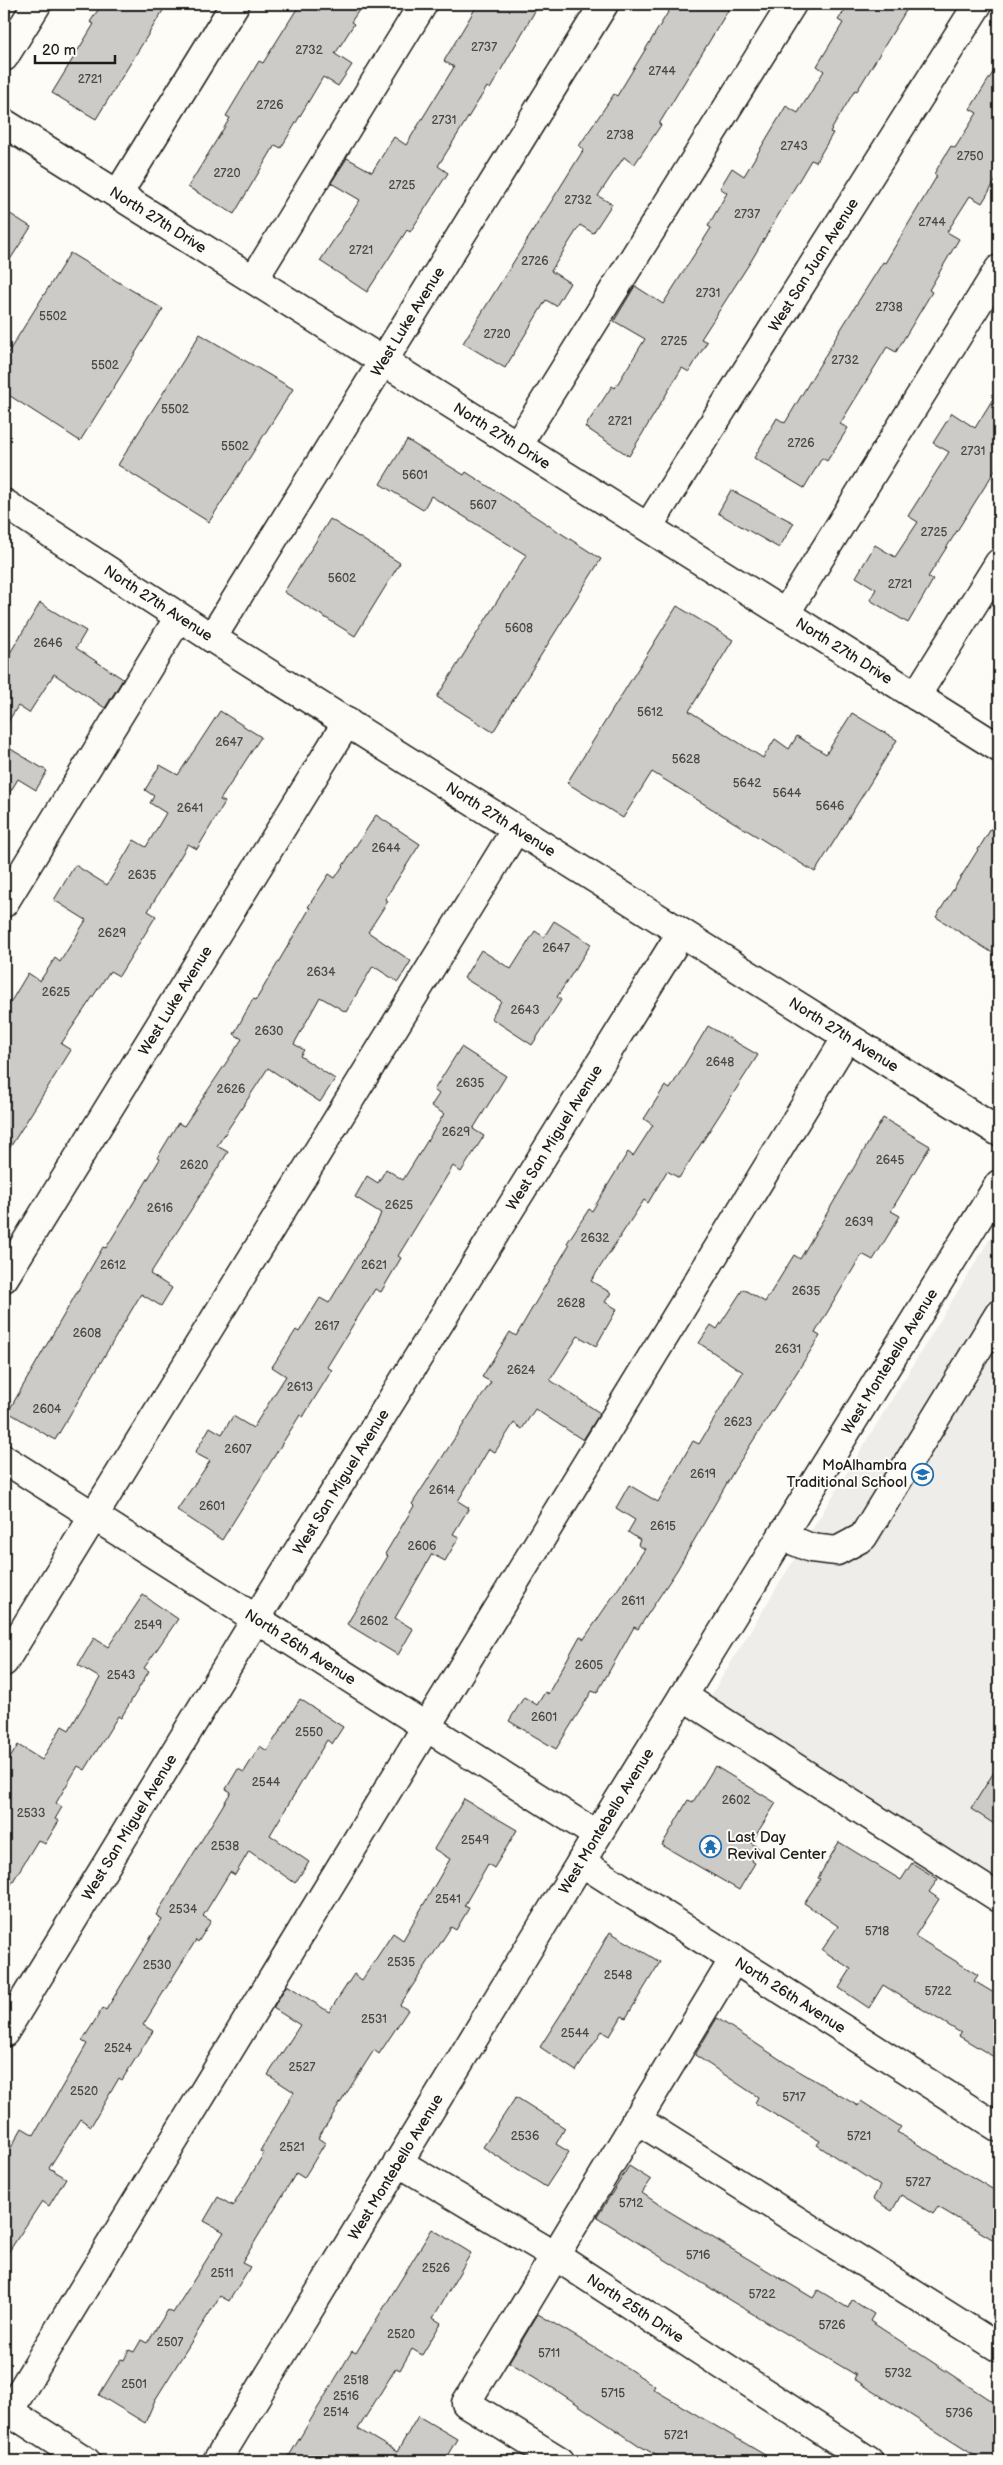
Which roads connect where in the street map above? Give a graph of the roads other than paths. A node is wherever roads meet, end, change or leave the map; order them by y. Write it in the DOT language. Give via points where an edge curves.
graph roads {
  1 [pos="37,4"];
  2 [pos="235,4"];
  3 [pos="424,4"];
  4 [pos="604,4"];
  5 [pos="792,4"];
  6 [pos="978,4"];
  7 [pos="4,57"];
  8 [pos="4,123"];
  9 [pos="118,194"];
  10 [pos="999,269"];
  11 [pos="254,279"];
  12 [pos="384,360"];
  13 [pos="518,444"];
  14 [pos="7,511"];
  15 [pos="648,527"];
  16 [pos="999,563"];
  17 [pos="785,614"];
  18 [pos="180,617"];
  19 [pos="212,638"];
  20 [pos="916,696"];
  21 [pos="347,722"];
  22 [pos="999,748"];
  23 [pos="516,829"];
  24 [pos="4,903"];
  25 [pos="681,933"];
  26 [pos="846,1037"];
  27 [pos="999,1132"];
  28 [pos="999,1184"];
  29 [pos="4,1278"];
  30 [pos="999,1314"];
  31 [pos="4,1459"];
  32 [pos="93,1516"];
  33 [pos="782,1536"];
  34 [pos="256,1619"];
  35 [pos="4,1662"];
  36 [pos="683,1696"];
  37 [pos="426,1726"];
  38 [pos="598,1836"];
  39 [pos="581,1862"];
  40 [pos="999,1898"];
  41 [pos="734,1960"];
  42 [pos="4,2033"];
  43 [pos="636,2119"];
  44 [pos="999,2128"];
  45 [pos="398,2162"];
  46 [pos="554,2255"];
  47 [pos="999,2348"];
  48 [pos="6,2409"];
  49 [pos="86,2461"];
  50 [pos="217,2461"];
  51 [pos="560,2461"];
  52 [pos="868,2461"];
  1 -- 7 [label="street"];
  2 -- 9 [label="street"];
  3 -- 11 [label="street"];
  4 -- 12 [label="street, West Luke Avenue"];
  5 -- 13 [label="street"];
  6 -- 15 [label="street, West San Juan Avenue"];
  8 -- 9 [label="street, North 27th Drive"];
  9 -- 11 [label="street, North 27th Drive"];
  10 -- 17 [label="street"];
  11 -- 12 [label="street, North 27th Drive"];
  12 -- 13 [label="street, North 27th Drive"];
  12 -- 19 [label="street, West Luke Avenue"];
  13 -- 15 [label="street, North 27th Drive"];
  14 -- 18 [label="street, North 27th Avenue"];
  15 -- 17 [label="street, North 27th Drive"];
  16 -- 20 [label="street"];
  17 -- 20 [label="street, North 27th Drive"];
  18 -- 19 [label="street, North 27th Avenue"];
  18 -- 24 [label="street"];
  19 -- 21 [label="street, North 27th Avenue"];
  20 -- 22 [label="street, North 27th Drive"];
  21 -- 23 [label="street, North 27th Avenue"];
  21 -- 29 [label="street, West Luke Avenue"];
  23 -- 25 [label="street, North 27th Avenue"];
  23 -- 32 [label="street"];
  25 -- 26 [label="street, North 27th Avenue"];
  25 -- 34 [label="street, West San Miguel Avenue"];
  26 -- 27 [label="street, North 27th Avenue"];
  26 -- 37 [label="street"];
  28 -- 33 [label="street, West Montebello Avenue"];
  30 -- 33 [label="street" via="864,1537 837,1551 811,1548"];
  31 -- 32 [label="street, North 26th Avenue"];
  32 -- 34 [label="street, North 26th Avenue"];
  32 -- 35 [label="street"];
  33 -- 36 [label="street, West Montebello Avenue"];
  34 -- 37 [label="street, North 26th Avenue"];
  34 -- 42 [label="street, West San Miguel Avenue"];
  36 -- 38 [label="street, West Montebello Avenue"];
  36 -- 40 [label="street"];
  37 -- 38 [label="street, North 26th Avenue"];
  37 -- 48 [label="street"];
  38 -- 39 [label="street, West Montebello Avenue"];
  39 -- 41 [label="street, North 26th Avenue"];
  39 -- 45 [label="street, West Montebello Avenue"];
  41 -- 43 [label="street"];
  41 -- 44 [label="street, North 26th Avenue"];
  43 -- 46 [label="street"];
  43 -- 47 [label="street"];
  45 -- 46 [label="street, North 25th Drive"];
  45 -- 50 [label="street, West Montebello Avenue"];
  46 -- 51 [label="street" via="466,2403"];
  46 -- 52 [label="street, North 25th Drive"];
  48 -- 49 [label="street"];
}
